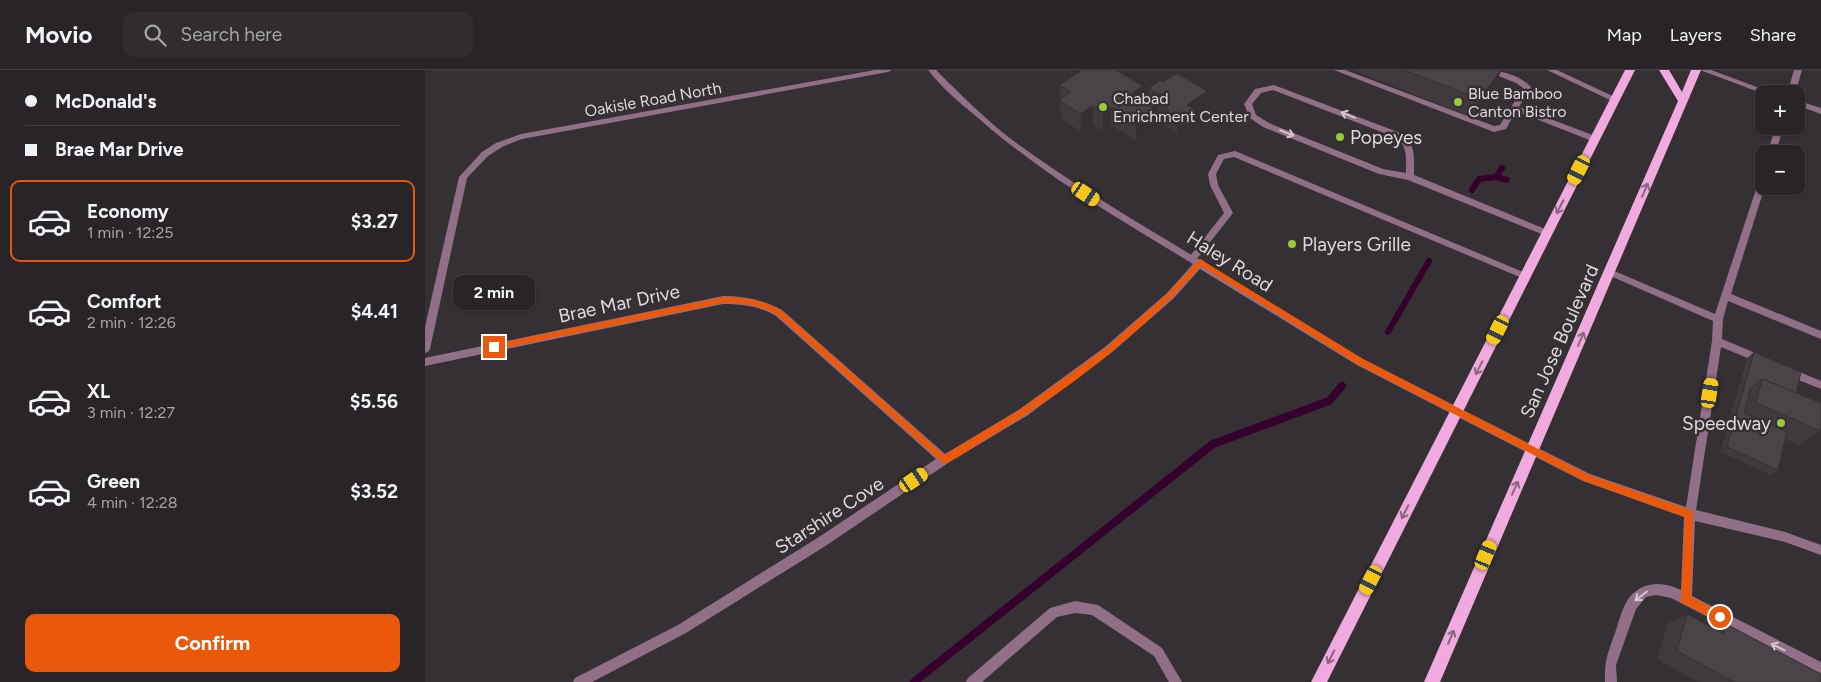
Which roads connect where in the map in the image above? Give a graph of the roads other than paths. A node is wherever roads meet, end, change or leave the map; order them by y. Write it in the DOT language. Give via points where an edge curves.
graph roads {
  1 [pos="888,70"];
  2 [pos="932,70"];
  3 [pos="1338,70"];
  4 [pos="1488,70"];
  5 [pos="1551,70"];
  6 [pos="1630,70"];
  7 [pos="1664,70"];
  8 [pos="1696,70"];
  9 [pos="1703,70"];
  10 [pos="1798,70"];
  11 [pos="1794,85"];
  12 [pos="1755,88"];
  13 [pos="1615,99"];
  14 [pos="1683,102"];
  15 [pos="1805,105"];
  16 [pos="1515,108"];
  17 [pos="1821,110"];
  18 [pos="1595,139"];
  19 [pos="1410,177"];
  20 [pos="1758,195"];
  21 [pos="1547,233"];
  22 [pos="1196,260"];
  23 [pos="1609,272"];
  24 [pos="1525,276"];
  25 [pos="1725,296"];
  26 [pos="1718,319"];
  27 [pos="1821,335"];
  28 [pos="1717,341"];
  29 [pos="425,350"];
  30 [pos="425,362"];
  31 [pos="1821,385"];
  32 [pos="1457,411"];
  33 [pos="1532,450"];
  34 [pos="944,460"];
  35 [pos="1690,514"];
  36 [pos="1821,550"];
  37 [pos="1686,599"];
  38 [pos="1821,669"];
  39 [pos="579,682"];
  40 [pos="972,682"];
  41 [pos="1176,682"];
  42 [pos="1319,682"];
  43 [pos="1432,682"];
  44 [pos="1611,682"];
  1 -- 29 [label="street, Oakisle Road North" via="521,137 499,145 485,154 463,177"];
  2 -- 22 [label="street, Haley Road" via="1011,143 1101,204"];
  3 -- 16 [label="street" via="1494,129 1503,126"];
  4 -- 16 [label="street" via="1527,87"];
  5 -- 13 [label="street"];
  6 -- 13 [label="main road"];
  7 -- 14 [label="main road"];
  8 -- 14 [label="main road, San Jose Boulevard"];
  9 -- 12 [label="street"];
  10 -- 11 [label="street"];
  13 -- 18 [label="main road"];
  23 -- 14 [label="main road, San Jose Boulevard, one-way"];
  15 -- 17 [label="street"];
  16 -- 18 [label="street"];
  18 -- 21 [label="main road, one-way"];
  19 -- 19 [label="street, one-way" via="1408,144 1400,136 1274,87 1259,91 1248,104 1253,116 1266,124 1382,172"];
  19 -- 21 [label="street"];
  20 -- 25 [label="street"];
  21 -- 24 [label="main road"];
  22 -- 24 [label="street, Starshire Cove" via="1229,213 1213,185 1212,174 1221,157 1235,154"];
  22 -- 32 [label="street, Haley Road" via="1360,362"];
  22 -- 34 [label="street, Starshire Cove" via="1169,296 1108,350 1024,412"];
  23 -- 26 [label="street"];
  33 -- 23 [label="main road, San Jose Boulevard, one-way"];
  24 -- 32 [label="main road, one-way"];
  25 -- 26 [label="street"];
  25 -- 27 [label="street"];
  26 -- 28 [label="street"];
  28 -- 31 [label="street"];
  28 -- 35 [label="street"];
  30 -- 34 [label="street, Brae Mar Drive" via="679,308 741,300 779,313"];
  32 -- 33 [label="street, Haley Road"];
  32 -- 42 [label="main road, one-way"];
  33 -- 35 [label="street, Haley Road" via="1587,478"];
  43 -- 33 [label="main road, San Jose Boulevard, one-way"];
  34 -- 39 [label="street, Starshire Cove" via="682,629"];
  35 -- 36 [label="street, Haley Road" via="1785,537"];
  35 -- 37 [label="street"];
  38 -- 37 [label="street, one-way"];
  37 -- 44 [label="street, one-way" via="1656,589 1643,592 1631,605 1610,664"];
  40 -- 41 [label="street" via="1054,612 1075,607 1094,609 1157,652"];
}
